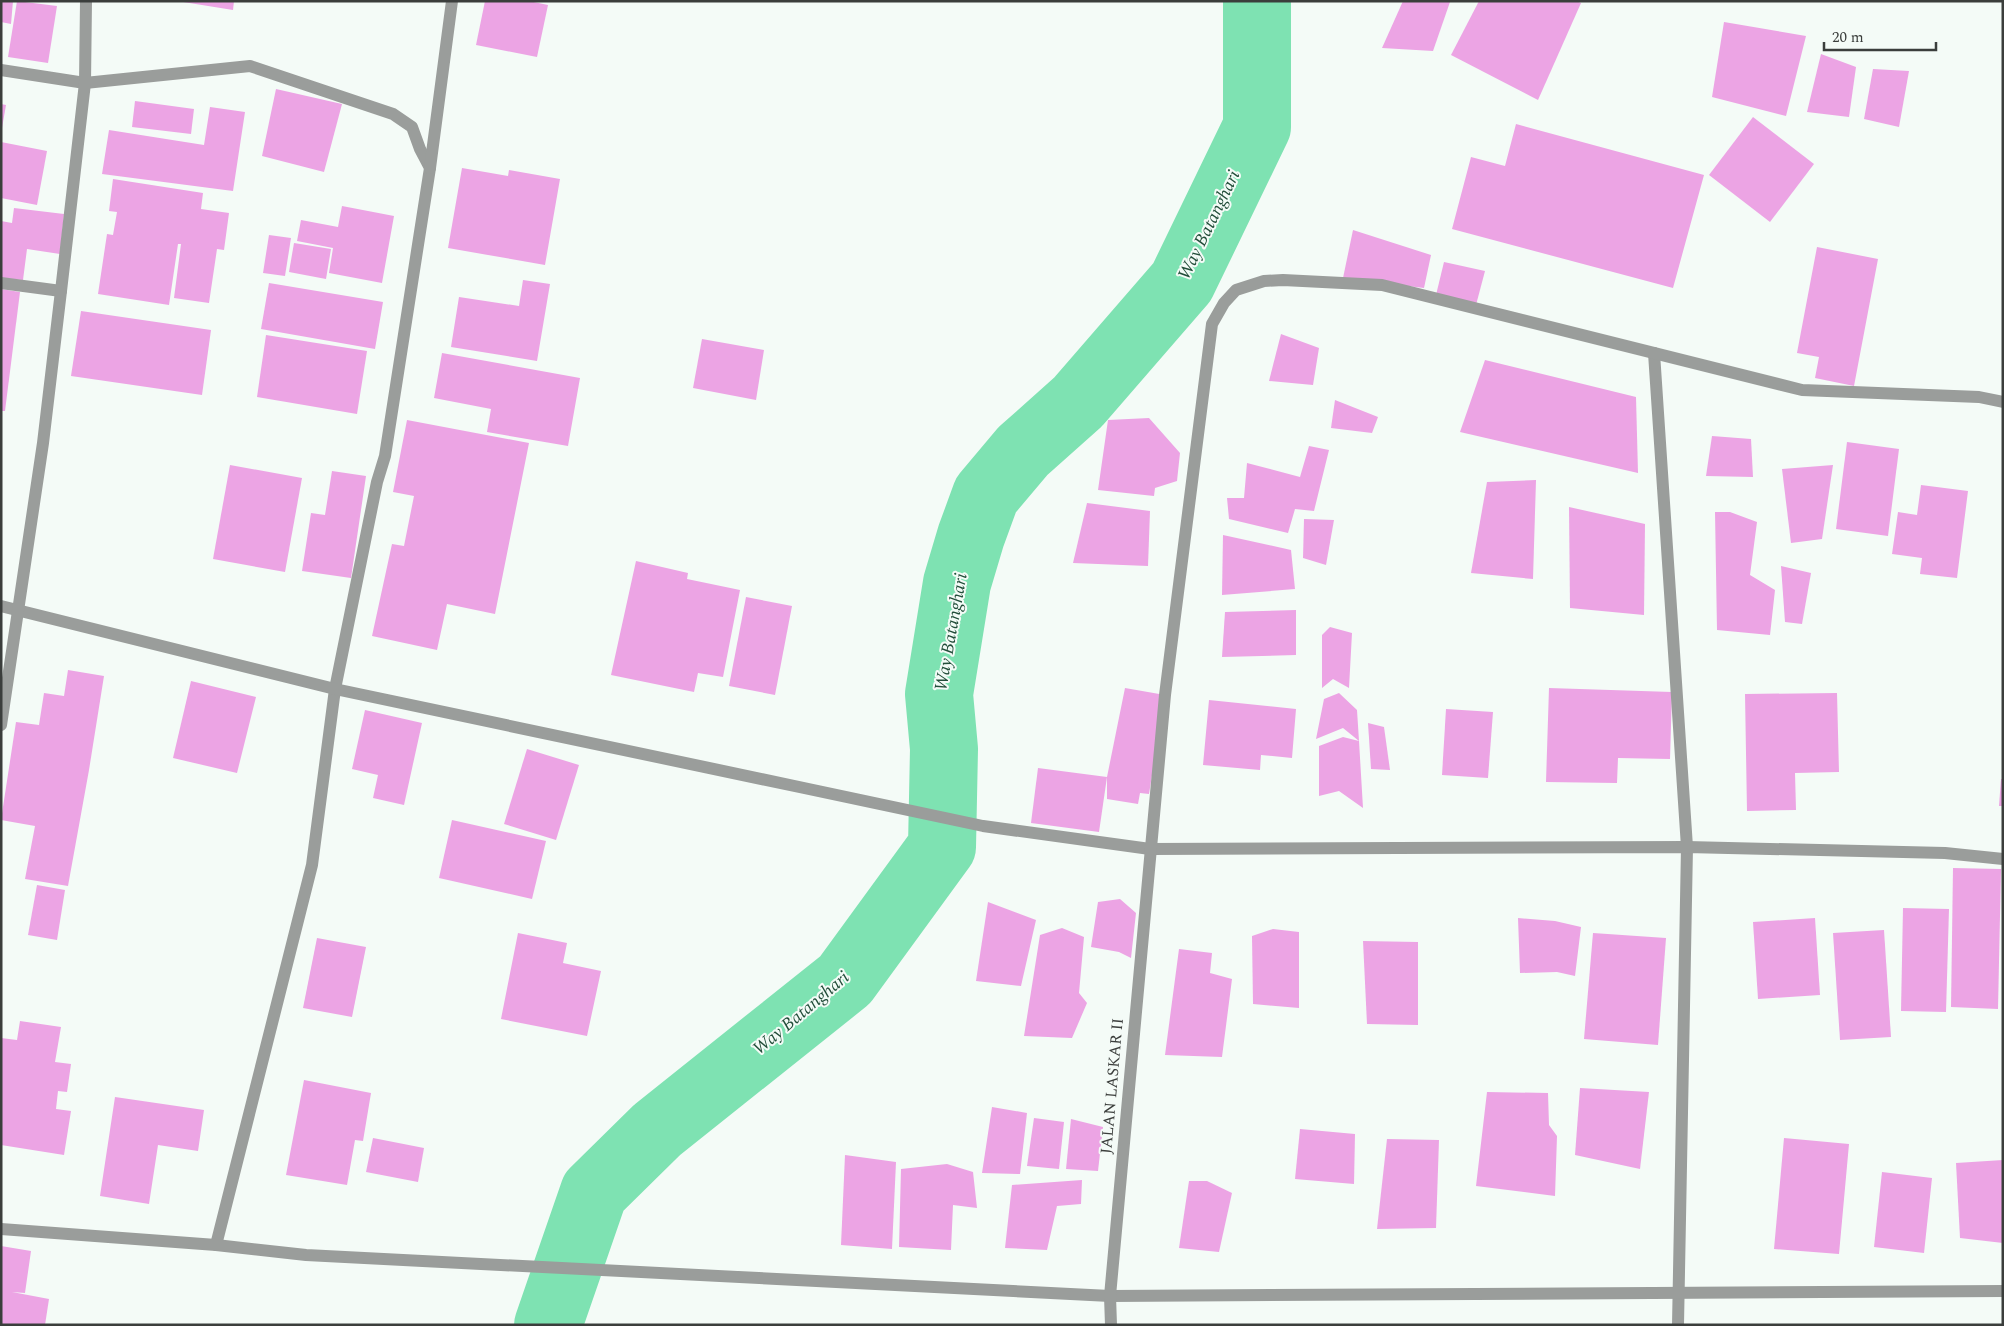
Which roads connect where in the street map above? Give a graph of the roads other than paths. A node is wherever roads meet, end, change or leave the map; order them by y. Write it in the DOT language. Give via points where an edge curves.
graph roads {
  1 [pos="86,1"];
  2 [pos="452,1"];
  3 [pos="1,70"];
  4 [pos="85,83"];
  5 [pos="430,168"];
  6 [pos="1,283"];
  7 [pos="61,291"];
  8 [pos="1654,353"];
  9 [pos="2003,402"];
  10 [pos="1,606"];
  11 [pos="19,611"];
  12 [pos="335,689"];
  13 [pos="1,725"];
  14 [pos="1687,848"];
  15 [pos="1150,850"];
  16 [pos="2003,859"];
  17 [pos="1,1229"];
  18 [pos="216,1244"];
  19 [pos="2003,1291"];
  20 [pos="1677,1292"];
  21 [pos="1110,1296"];
  22 [pos="1112,1325"];
  23 [pos="1678,1325"];
  1 -- 4 [label="street"];
  2 -- 5 [label="street"];
  3 -- 4 [label="street"];
  4 -- 5 [label="street" via="250,66 393,114 412,127"];
  4 -- 7 [label="street"];
  5 -- 12 [label="street" via="385,456"];
  6 -- 7 [label="street"];
  7 -- 11 [label="street"];
  8 -- 9 [label="street, JALAN LASKAR II" via="1802,390 1979,398"];
  8 -- 14 [label="street"];
  8 -- 15 [label="street, JALAN LASKAR II" via="1382,285 1283,280 1264,281 1236,290 1212,324 1165,695"];
  10 -- 11 [label="street"];
  11 -- 12 [label="street"];
  11 -- 13 [label="street"];
  12 -- 15 [label="street" via="983,826"];
  12 -- 18 [label="street" via="312,865"];
  14 -- 15 [label="street"];
  14 -- 16 [label="street" via="1945,853"];
  14 -- 20 [label="street"];
  15 -- 21 [label="street, JALAN LASKAR II"];
  17 -- 18 [label="street"];
  18 -- 21 [label="street" via="306,1255"];
  19 -- 20 [label="street"];
  20 -- 21 [label="street"];
  20 -- 23 [label="street"];
  21 -- 22 [label="street, JALAN LASKAR II"];
}
